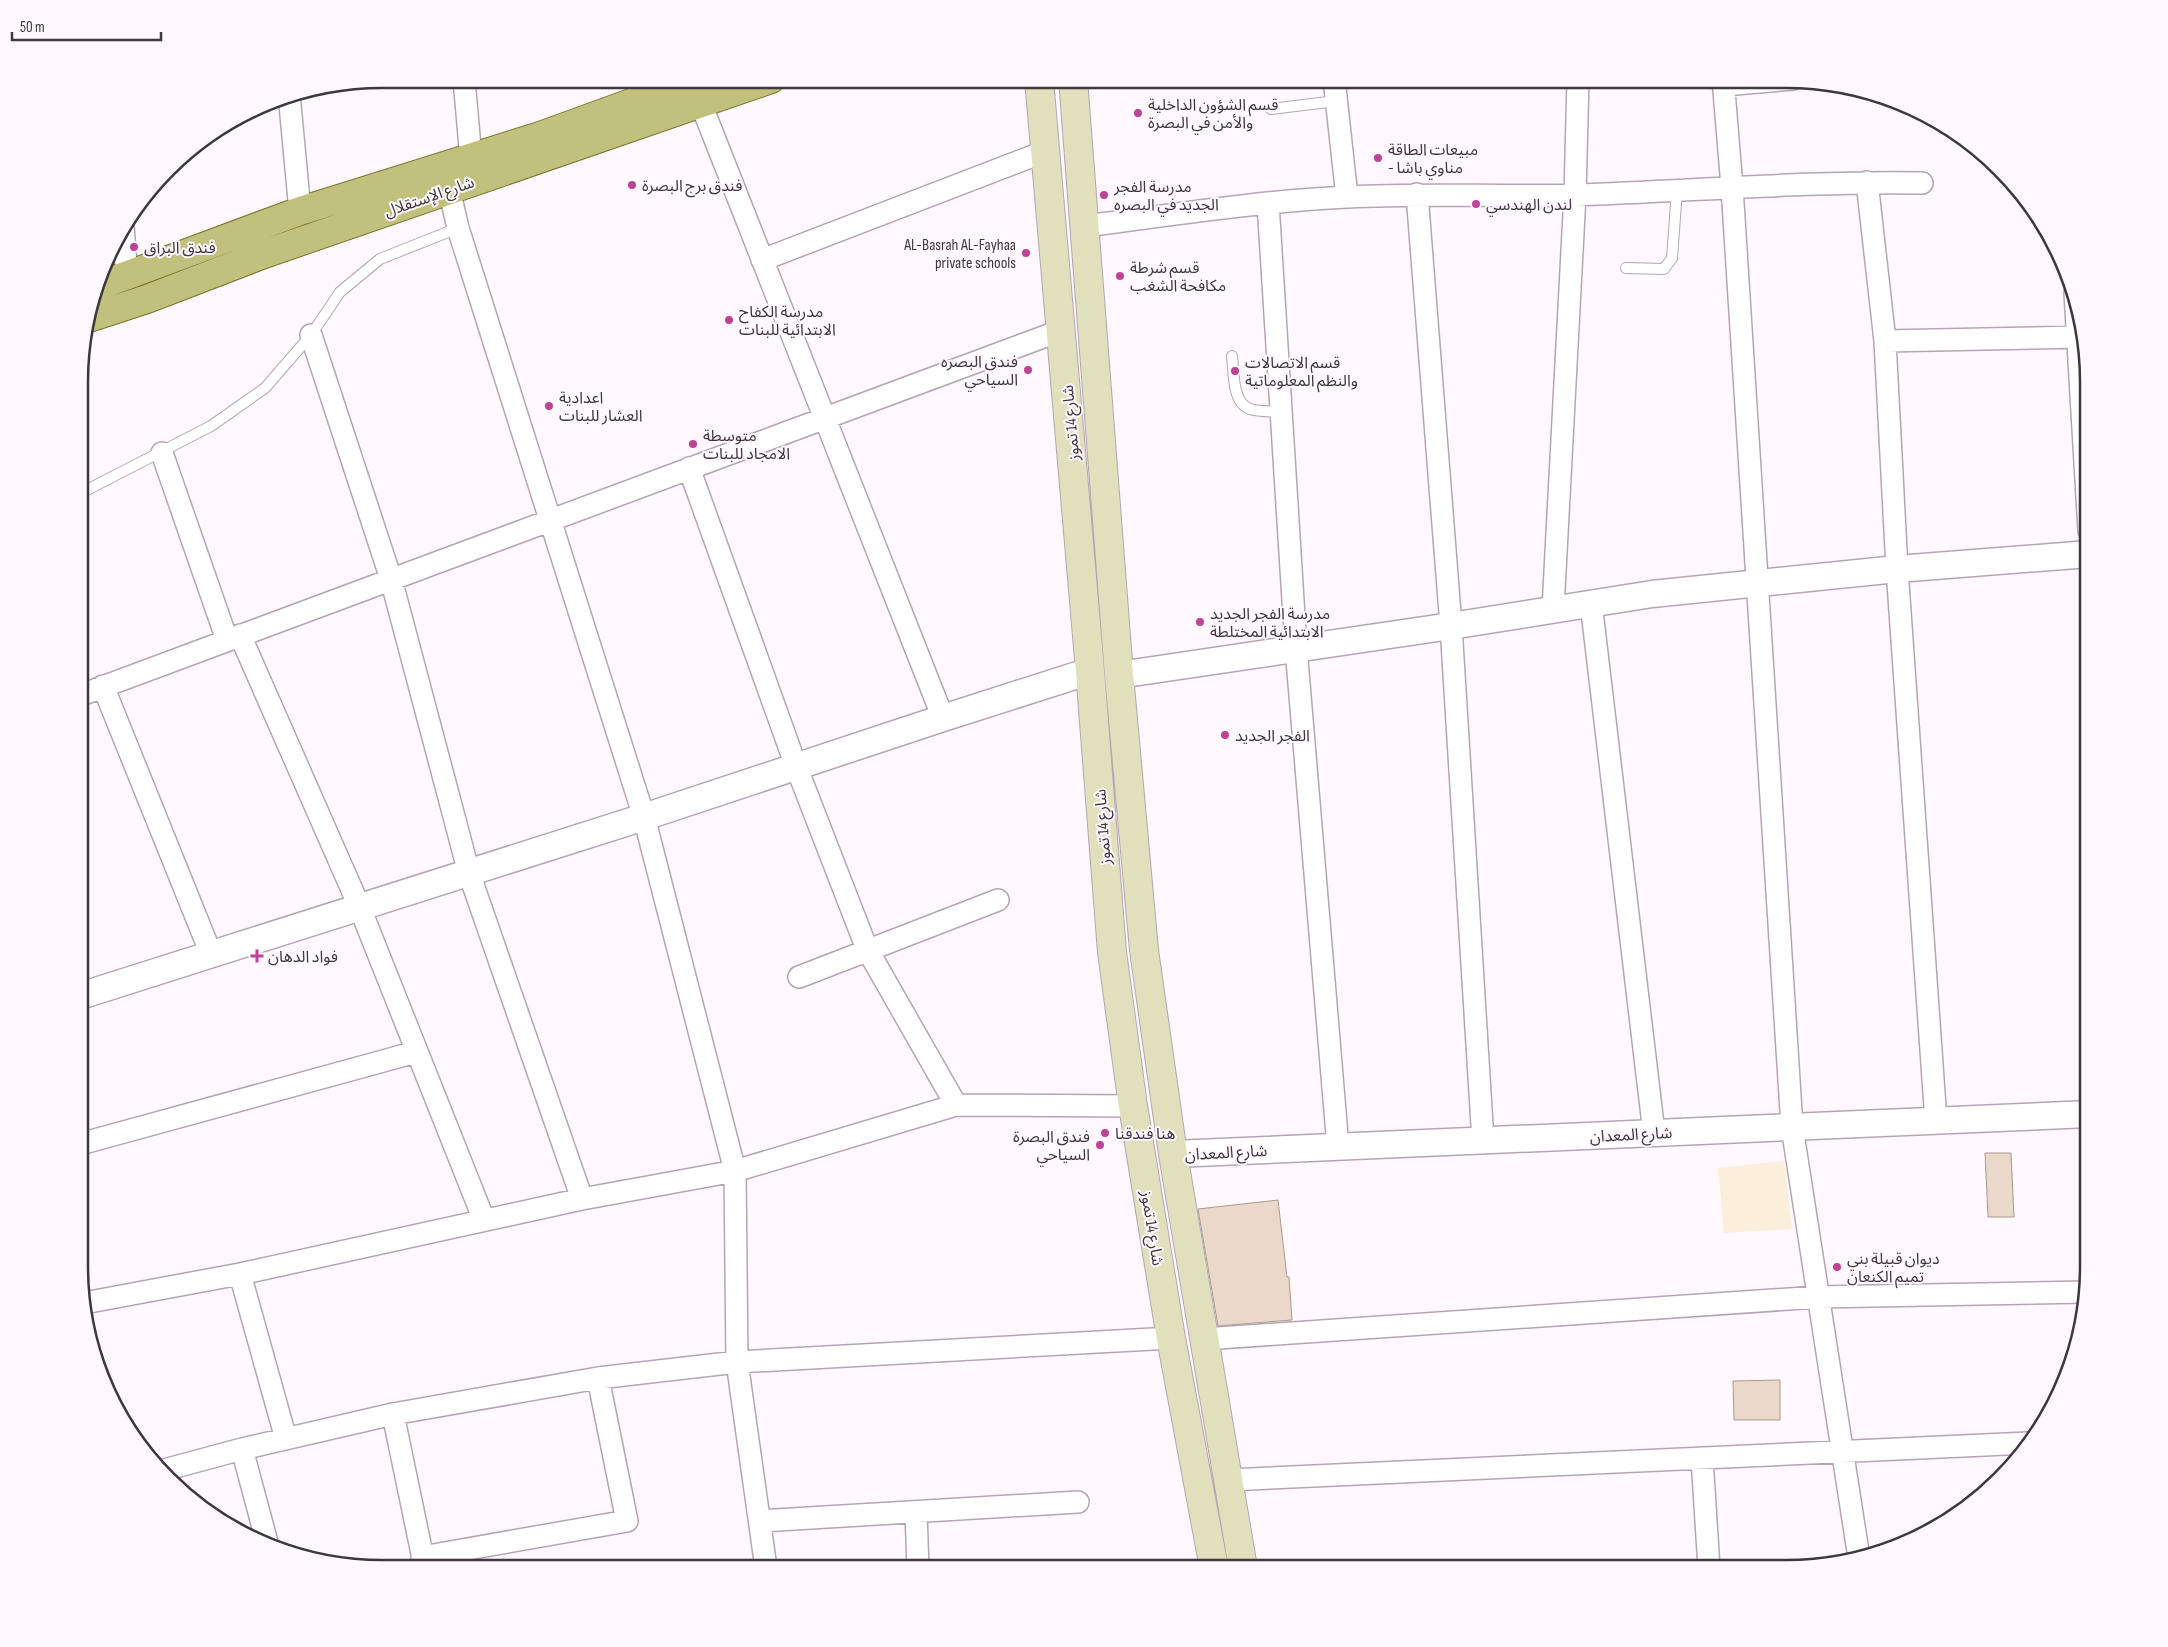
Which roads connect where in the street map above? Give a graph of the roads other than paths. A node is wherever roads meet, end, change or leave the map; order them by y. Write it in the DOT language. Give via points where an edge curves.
graph roads {
  1 [pos="465,88"];
  2 [pos="717,88"];
  3 [pos="1040,88"];
  4 [pos="1074,88"];
  5 [pos="1335,88"];
  6 [pos="1578,88"];
  7 [pos="1724,88"];
  8 [pos="699,91"];
  9 [pos="1336,101"];
  10 [pos="290,102"];
  11 [pos="1271,109"];
  12 [pos="1046,151"];
  13 [pos="471,159"];
  14 [pos="1867,182"];
  15 [pos="1922,183"];
  16 [pos="1732,187"];
  17 [pos="450,189"];
  18 [pos="1677,190"];
  19 [pos="1417,194"];
  20 [pos="1575,195"];
  21 [pos="1347,197"];
  22 [pos="1268,203"];
  23 [pos="300,211"];
  24 [pos="1084,226"];
  25 [pos="458,228"];
  26 [pos="124,240"];
  27 [pos="762,260"];
  28 [pos="1626,268"];
  29 [pos="127,276"];
  30 [pos="104,284"];
  31 [pos="95,316"];
  32 [pos="1062,330"];
  33 [pos="312,335"];
  34 [pos="2078,337"];
  35 [pos="1885,341"];
  36 [pos="2079,351"];
  37 [pos="1232,356"];
  38 [pos="2080,372"];
  39 [pos="1281,412"];
  40 [pos="825,418"];
  41 [pos="162,453"];
  42 [pos="689,468"];
  43 [pos="88,490"];
  44 [pos="549,521"];
  45 [pos="2080,555"];
  46 [pos="1897,569"];
  47 [pos="391,579"];
  48 [pos="1756,583"];
  49 [pos="1591,603"];
  50 [pos="1553,609"];
  51 [pos="1451,626"];
  52 [pos="234,638"];
  53 [pos="1296,648"];
  54 [pos="1090,671"];
  55 [pos="1119,675"];
  56 [pos="103,686"];
  57 [pos="88,692"];
  58 [pos="943,718"];
  59 [pos="796,766"];
  60 [pos="644,817"];
  61 [pos="469,873"];
  62 [pos="998,900"];
  63 [pos="360,908"];
  64 [pos="867,949"];
  65 [pos="211,954"];
  66 [pos="799,977"];
  67 [pos="88,993"];
  68 [pos="416,1052"];
  69 [pos="956,1105"];
  70 [pos="1133,1106"];
  71 [pos="2080,1114"];
  72 [pos="1936,1121"];
  73 [pos="1792,1127"];
  74 [pos="1654,1133"];
  75 [pos="1483,1140"];
  76 [pos="88,1142"];
  77 [pos="1338,1147"];
  78 [pos="1173,1154"];
  79 [pos="736,1171"];
  80 [pos="582,1199"];
  81 [pos="484,1220"];
  82 [pos="240,1274"];
  83 [pos="2079,1292"];
  84 [pos="1818,1297"];
  85 [pos="90,1302"];
  86 [pos="1171,1338"];
  87 [pos="1204,1339"];
  88 [pos="737,1362"];
  89 [pos="598,1378"];
  90 [pos="393,1414"];
  91 [pos="286,1439"];
  92 [pos="2020,1443"];
  93 [pos="242,1449"];
  94 [pos="1843,1451"];
  95 [pos="1702,1458"];
  96 [pos="170,1468"];
  97 [pos="1229,1480"];
  98 [pos="1078,1502"];
  99 [pos="916,1512"];
  100 [pos="760,1521"];
  101 [pos="265,1535"];
  102 [pos="1858,1550"];
  103 [pos="424,1560"];
  104 [pos="434,1560"];
  105 [pos="765,1560"];
  106 [pos="918,1560"];
  107 [pos="1213,1560"];
  108 [pos="1242,1560"];
  109 [pos="1708,1560"];
  1 -- 13 [label="street"];
  2 -- 8 [label="main road, شارع الإستقلال"];
  3 -- 12 [label="main road, شارع 14 تموز"];
  4 -- 24 [label="main road, شارع 14 تموز"];
  5 -- 9 [label="street"];
  6 -- 20 [label="street"];
  7 -- 16 [label="street"];
  8 -- 13 [label="main road, شارع الإستقلال"];
  8 -- 17 [label="main road, شارع الإستقلال"];
  8 -- 27 [label="street"];
  9 -- 11 [label="lane"];
  9 -- 21 [label="street"];
  10 -- 23 [label="street"];
  12 -- 27 [label="street"];
  12 -- 32 [label="main road, شارع 14 تموز"];
  13 -- 23 [label="main road, شارع الإستقلال"];
  14 -- 15 [label="street"];
  14 -- 16 [label="street"];
  14 -- 35 [label="street"];
  16 -- 18 [label="street"];
  16 -- 48 [label="street"];
  17 -- 25 [label="street"];
  17 -- 31 [label="main road, شارع الإستقلال"];
  18 -- 20 [label="street"];
  18 -- 28 [label="lane" via="1672,258 1664,269"];
  19 -- 20 [label="street"];
  19 -- 21 [label="street"];
  19 -- 51 [label="street"];
  20 -- 50 [label="street"];
  21 -- 22 [label="street"];
  22 -- 24 [label="street"];
  22 -- 39 [label="street"];
  23 -- 29 [label="main road, شارع الإستقلال"];
  24 -- 55 [label="main road, شارع 14 تموز"];
  25 -- 33 [label="lane" via="380,259 340,292"];
  25 -- 44 [label="street"];
  26 -- 29 [label="street"];
  27 -- 40 [label="street"];
  29 -- 30 [label="main road, شارع الإستقلال"];
  32 -- 40 [label="street"];
  32 -- 54 [label="main road, شارع 14 تموز"];
  33 -- 41 [label="lane" via="265,388 212,426"];
  33 -- 47 [label="street"];
  34 -- 35 [label="street"];
  35 -- 46 [label="street"];
  36 -- 38 [label="street"];
  37 -- 39 [label="lane" via="1236,393 1243,405 1250,409"];
  39 -- 53 [label="street"];
  40 -- 42 [label="street"];
  40 -- 58 [label="street"];
  41 -- 43 [label="lane"];
  41 -- 52 [label="street"];
  42 -- 44 [label="street"];
  42 -- 59 [label="street"];
  44 -- 47 [label="street"];
  44 -- 60 [label="street"];
  45 -- 46 [label="street"];
  46 -- 48 [label="street"];
  46 -- 72 [label="street"];
  47 -- 52 [label="street"];
  47 -- 61 [label="street"];
  48 -- 49 [label="street"];
  48 -- 73 [label="street"];
  49 -- 50 [label="street"];
  49 -- 74 [label="street"];
  50 -- 51 [label="street"];
  51 -- 53 [label="street"];
  51 -- 75 [label="street"];
  52 -- 56 [label="street"];
  52 -- 63 [label="street"];
  53 -- 55 [label="street"];
  53 -- 77 [label="street"];
  54 -- 58 [label="street"];
  54 -- 70 [label="main road, شارع 14 تموز" via="1112,952"];
  55 -- 78 [label="main road, شارع 14 تموز" via="1144,950"];
  56 -- 57 [label="street"];
  56 -- 65 [label="street"];
  58 -- 59 [label="street"];
  59 -- 60 [label="street"];
  59 -- 64 [label="street"];
  60 -- 61 [label="street"];
  60 -- 79 [label="street"];
  61 -- 63 [label="street"];
  61 -- 80 [label="street"];
  62 -- 64 [label="street"];
  63 -- 65 [label="street"];
  63 -- 68 [label="street"];
  64 -- 66 [label="street"];
  64 -- 69 [label="street"];
  65 -- 67 [label="street"];
  68 -- 76 [label="street"];
  68 -- 81 [label="street"];
  69 -- 70 [label="street"];
  69 -- 79 [label="street"];
  70 -- 86 [label="main road, شارع 14 تموز"];
  71 -- 72 [label="street, شارع المعدان"];
  72 -- 73 [label="street, شارع المعدان"];
  73 -- 74 [label="street, شارع المعدان"];
  73 -- 84 [label="street"];
  74 -- 75 [label="street, شارع المعدان"];
  75 -- 77 [label="street, شارع المعدان"];
  77 -- 78 [label="street, شارع المعدان"];
  78 -- 87 [label="main road, شارع 14 تموز"];
  79 -- 80 [label="street"];
  79 -- 88 [label="street"];
  80 -- 81 [label="street"];
  81 -- 82 [label="street"];
  82 -- 85 [label="street"];
  82 -- 91 [label="street"];
  83 -- 84 [label="street"];
  84 -- 87 [label="street"];
  84 -- 94 [label="street"];
  86 -- 88 [label="street"];
  86 -- 107 [label="main road, شارع 14 تموز"];
  87 -- 97 [label="main road, شارع 14 تموز"];
  88 -- 89 [label="street"];
  88 -- 100 [label="street"];
  89 -- 90 [label="street"];
  89 -- 104 [label="street" via="627,1521"];
  90 -- 91 [label="street"];
  90 -- 103 [label="street"];
  91 -- 93 [label="street"];
  92 -- 94 [label="street"];
  93 -- 96 [label="street"];
  93 -- 101 [label="street"];
  94 -- 95 [label="street"];
  94 -- 102 [label="street"];
  95 -- 97 [label="street"];
  95 -- 109 [label="street"];
  97 -- 108 [label="main road, شارع 14 تموز"];
  98 -- 99 [label="street"];
  99 -- 100 [label="street"];
  99 -- 106 [label="street"];
  100 -- 105 [label="street"];
}
